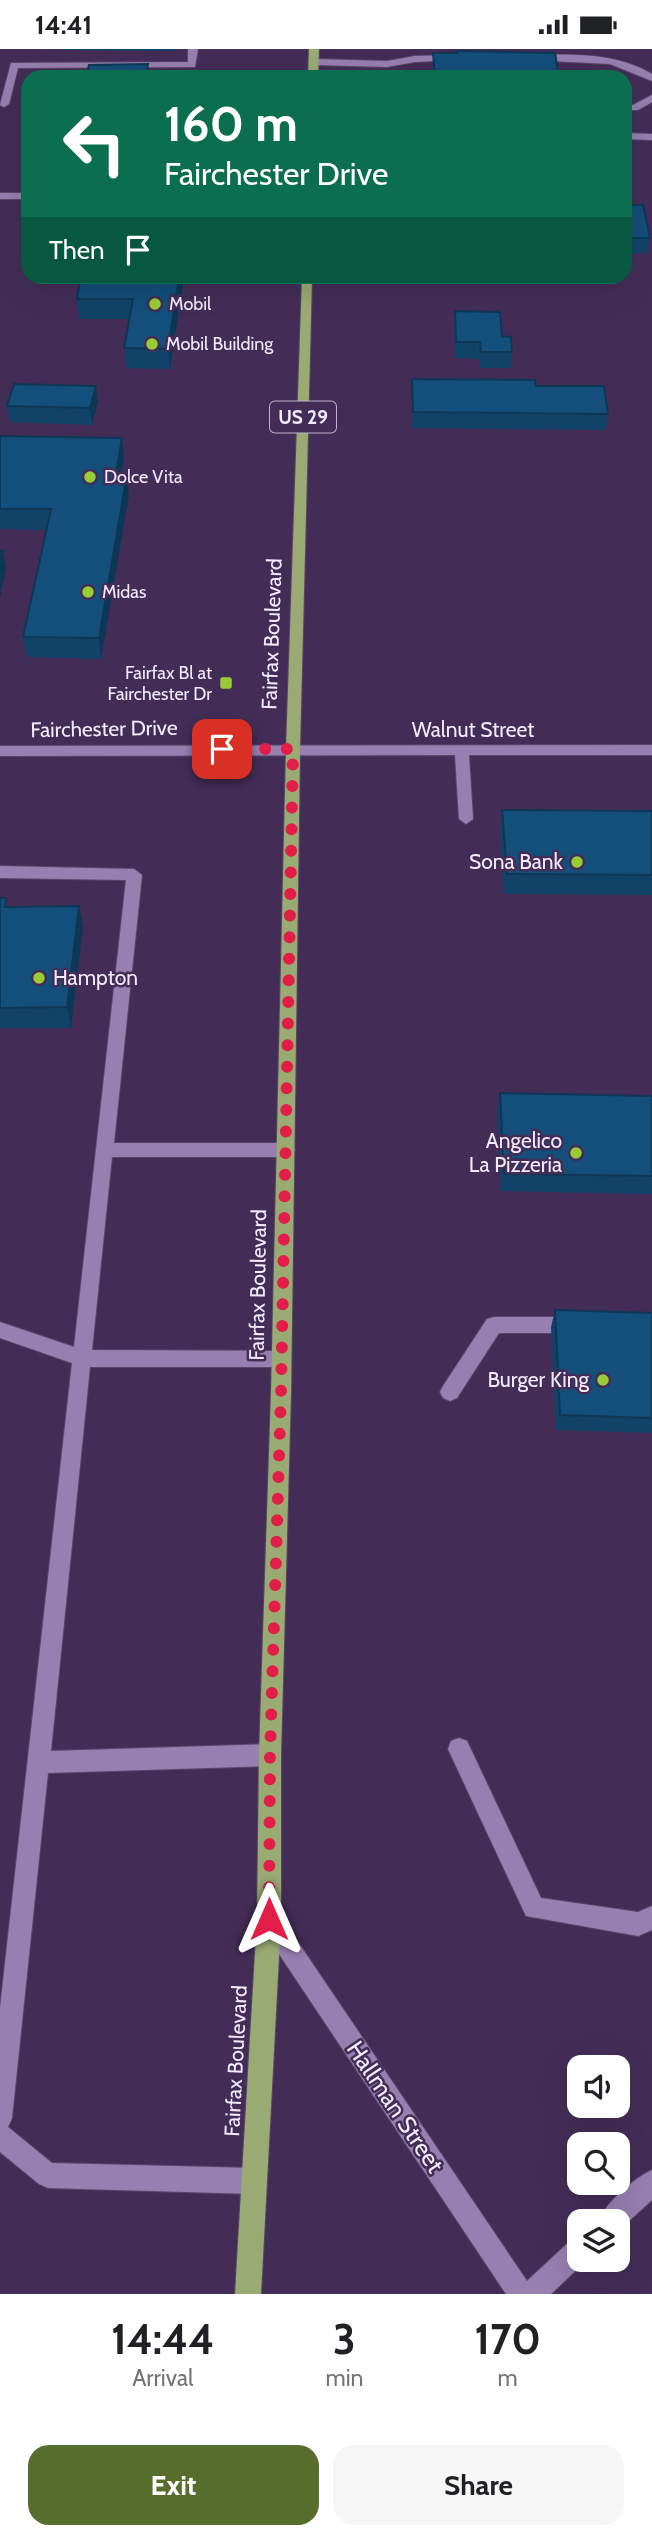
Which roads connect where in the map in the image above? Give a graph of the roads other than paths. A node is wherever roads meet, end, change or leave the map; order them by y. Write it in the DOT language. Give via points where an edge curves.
graph roads {
  1 [pos="193,49"];
  2 [pos="314,49"];
  3 [pos="467,58"];
  4 [pos="520,58"];
  5 [pos="314,62"];
  6 [pos="313,70"];
  7 [pos="652,78"];
  8 [pos="650,103"];
  9 [pos="2,107"];
  10 [pos="632,107"];
  11 [pos="632,136"];
  12 [pos="652,137"];
  13 [pos="0,196"];
  14 [pos="21,196"];
  15 [pos="307,284"];
  16 [pos="293,749"];
  17 [pos="652,750"];
  18 [pos="0,751"];
  19 [pos="463,752"];
  20 [pos="466,819"];
  21 [pos="0,872"];
  22 [pos="105,1150"];
  23 [pos="286,1150"];
  24 [pos="599,1325"];
  25 [pos="0,1330"];
  26 [pos="82,1358"];
  27 [pos="281,1359"];
  28 [pos="450,1392"];
  29 [pos="459,1749"];
  30 [pos="270,1755"];
  31 [pos="38,1762"];
  32 [pos="652,1918"];
  33 [pos="269,1919"];
  34 [pos="0,2118"];
  35 [pos="0,2136"];
  36 [pos="254,2181"];
  37 [pos="652,2183"];
  38 [pos="624,2209"];
  39 [pos="567,2261"];
  40 [pos="248,2294"];
  41 [pos="521,2294"];
  42 [pos="532,2294"];
  1 -- 9 [label="street" via="192,65 14,65"];
  2 -- 5 [label="main road"];
  3 -- 5 [label="street" via="406,65"];
  4 -- 7 [label="street" via="595,60 632,68"];
  5 -- 6 [label="main road"];
  8 -- 10 [label="street"];
  11 -- 12 [label="street"];
  13 -- 14 [label="street"];
  15 -- 16 [label="main road, Fairfax Boulevard / US 29"];
  16 -- 18 [label="street, Fairchester Drive"];
  16 -- 19 [label="street, Walnut Street"];
  16 -- 23 [label="main road, Fairfax Boulevard / US 29"];
  17 -- 19 [label="street, Walnut Street"];
  19 -- 20 [label="street"];
  21 -- 22 [label="street" via="134,875"];
  22 -- 23 [label="street"];
  22 -- 26 [label="street"];
  23 -- 27 [label="main road, Fairfax Boulevard / US 29"];
  24 -- 28 [label="street" via="494,1325"];
  25 -- 26 [label="street"];
  26 -- 27 [label="street"];
  26 -- 31 [label="street"];
  27 -- 30 [label="main road, Fairfax Boulevard / US 29"];
  29 -- 32 [label="street" via="534,1908 638,1924"];
  30 -- 31 [label="street"];
  30 -- 33 [label="main road, Fairfax Boulevard / US 29"];
  31 -- 34 [label="street"];
  33 -- 36 [label="main road, Fairfax Boulevard / US 29"];
  33 -- 41 [label="street, Hallman Street"];
  35 -- 36 [label="street" via="48,2175"];
  36 -- 40 [label="main road, Fairfax Boulevard / US 29"];
  37 -- 38 [label="street"];
  39 -- 42 [label="street"];
}
